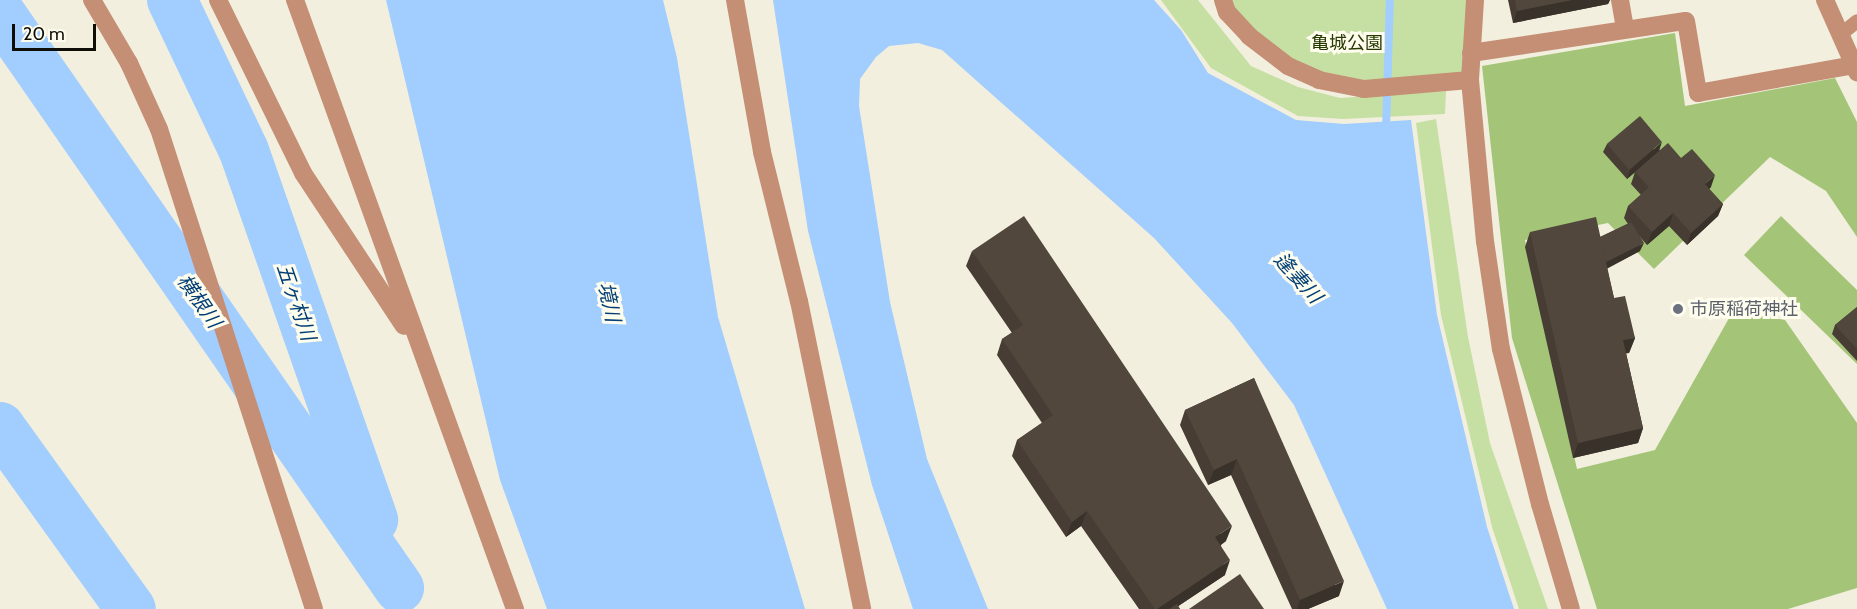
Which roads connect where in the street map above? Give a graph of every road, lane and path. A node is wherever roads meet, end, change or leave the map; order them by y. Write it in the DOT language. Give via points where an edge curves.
graph roads {
  1 [pos="92,0"];
  2 [pos="218,0"];
  3 [pos="295,0"];
  4 [pos="735,0"];
  5 [pos="1223,0"];
  6 [pos="1475,0"];
  7 [pos="1620,0"];
  8 [pos="1825,0"];
  9 [pos="1857,21"];
  10 [pos="1625,29"];
  11 [pos="1840,35"];
  12 [pos="1471,53"];
  13 [pos="1855,69"];
  14 [pos="1470,80"];
  15 [pos="420,350"];
  16 [pos="314,609"];
  17 [pos="515,609"];
  18 [pos="862,609"];
  19 [pos="1571,609"];
  1 -- 16 [label="street" via="129,63 159,129"];
  2 -- 15 [label="street" via="303,173"];
  3 -- 15 [label="street"];
  4 -- 18 [label="street" via="762,152 799,302"];
  5 -- 14 [label="street" via="1227,12 1249,36 1288,66 1319,80 1364,89"];
  6 -- 12 [label="street"];
  7 -- 10 [label="street"];
  8 -- 11 [label="street"];
  9 -- 11 [label="lane"];
  10 -- 12 [label="street"];
  10 -- 13 [label="street" via="1686,21 1698,93"];
  11 -- 13 [label="street"];
  12 -- 14 [label="street"];
  14 -- 19 [label="street" via="1485,241 1501,349"];
  15 -- 17 [label="street"];
}
